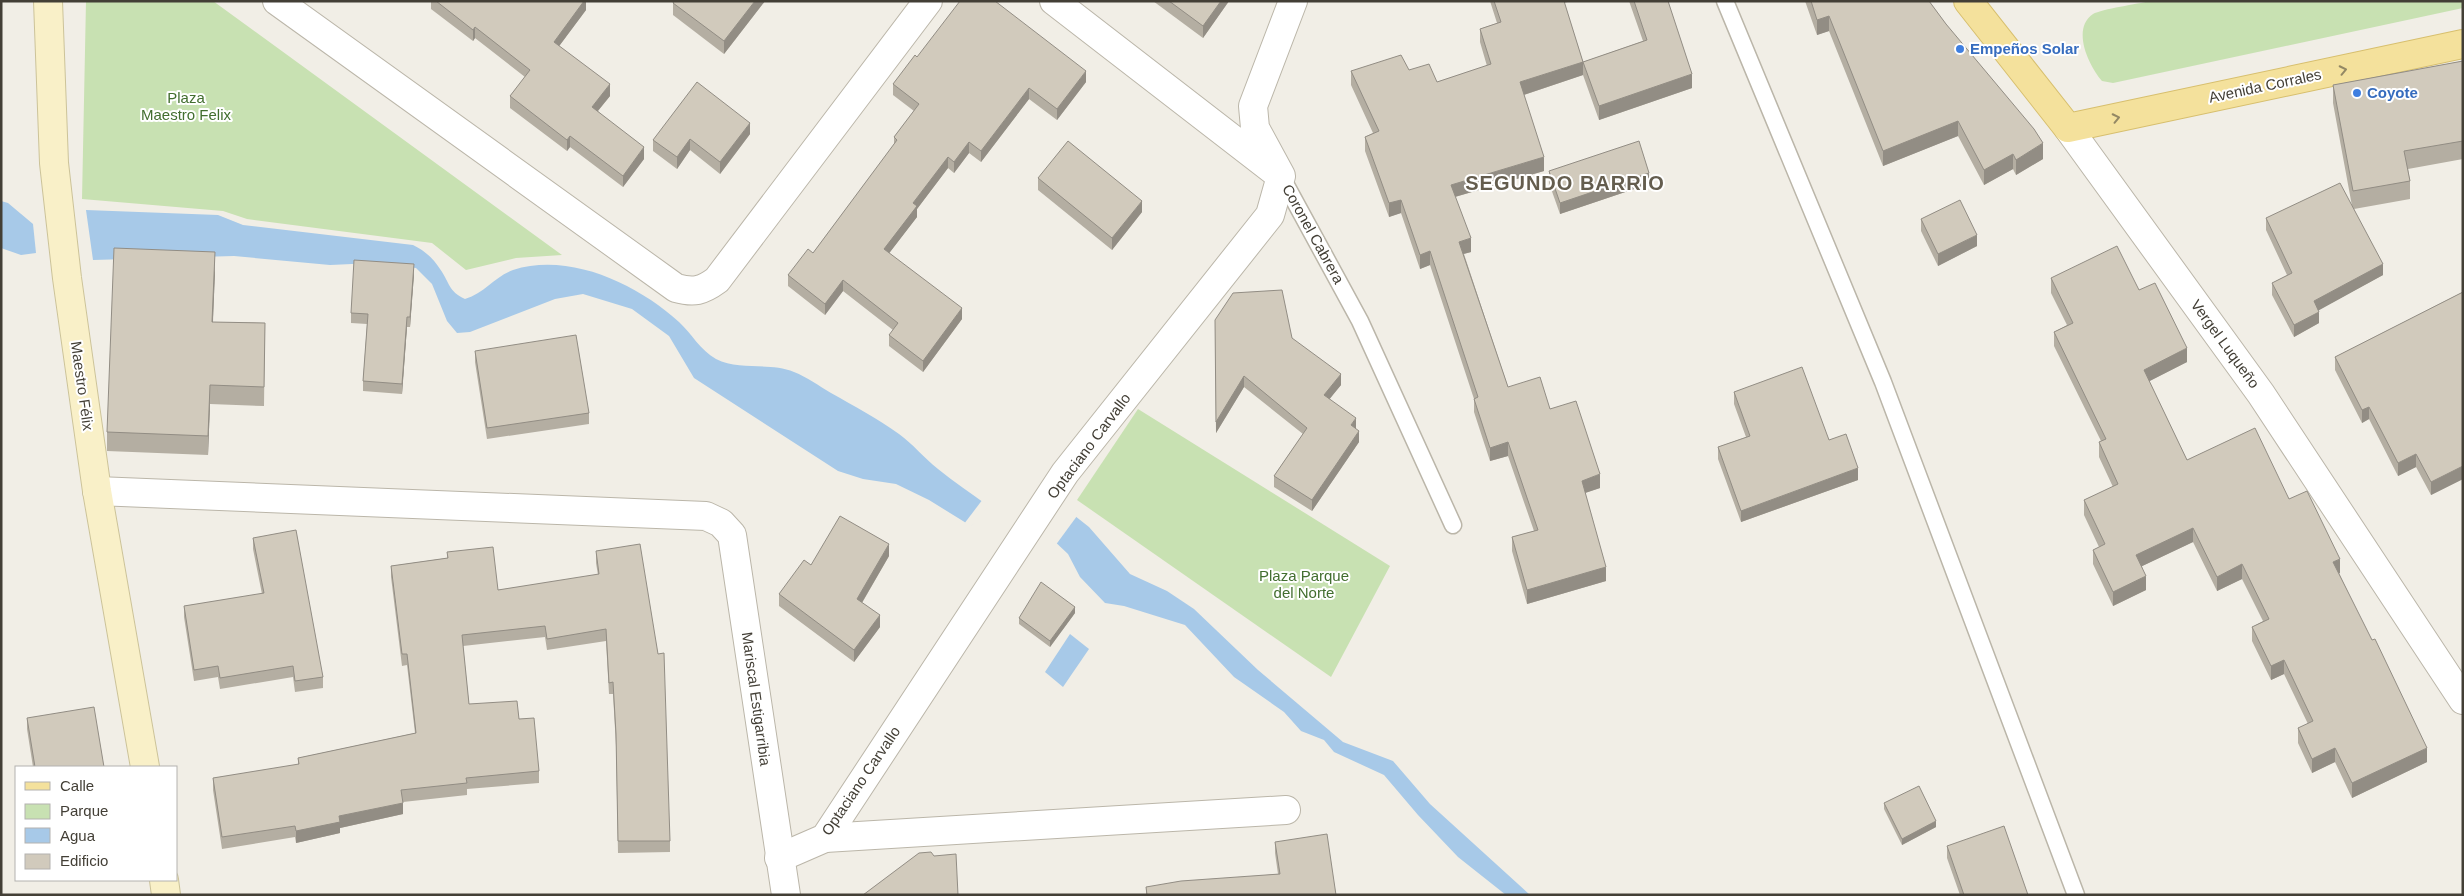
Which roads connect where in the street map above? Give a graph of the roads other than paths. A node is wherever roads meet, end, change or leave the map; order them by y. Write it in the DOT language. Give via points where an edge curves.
graph roads {
  1 [pos="48,1"];
  2 [pos="277,1"];
  3 [pos="928,1"];
  4 [pos="1054,1"];
  5 [pos="1292,1"];
  6 [pos="1725,1"];
  7 [pos="1976,2"];
  8 [pos="2463,44"];
  9 [pos="2068,128"];
  10 [pos="1281,176"];
  11 [pos="97,490"];
  12 [pos="1453,525"];
  13 [pos="2463,700"];
  14 [pos="145,766"];
  15 [pos="1286,810"];
  16 [pos="825,838"];
  17 [pos="779,858"];
  18 [pos="164,881"];
  19 [pos="166,895"];
  20 [pos="786,895"];
  21 [pos="2076,895"];
  1 -- 11 [label="street, Maestro Félix" via="54,163"];
  2 -- 3 [label="street" via="676,288 690,292 704,289 717,280"];
  4 -- 10 [label="street, Coronel Cabrera"];
  5 -- 10 [label="street" via="1253,106 1255,128"];
  6 -- 21 [label="lane" via="1882,382"];
  7 -- 9 [label="main road, Vergel Luqueño"];
  9 -- 8 [label="main road, Avenida Corrales, one-way"];
  9 -- 13 [label="street, Vergel Luqueño" via="2260,394"];
  10 -- 12 [label="lane, Coronel Cabrera" via="1360,322"];
  10 -- 16 [label="street, Optaciano Carvallo" via="1270,215 1065,474"];
  11 -- 14 [label="street, Maestro Félix"];
  11 -- 17 [label="street, Mariscal Estigarribia" via="706,516 721,523 732,535"];
  15 -- 16 [label="street"];
  16 -- 17 [label="street, Optaciano Carvallo"];
  17 -- 20 [label="street, Mariscal Estigarribia"];
  18 -- 19 [label="street"];
}
